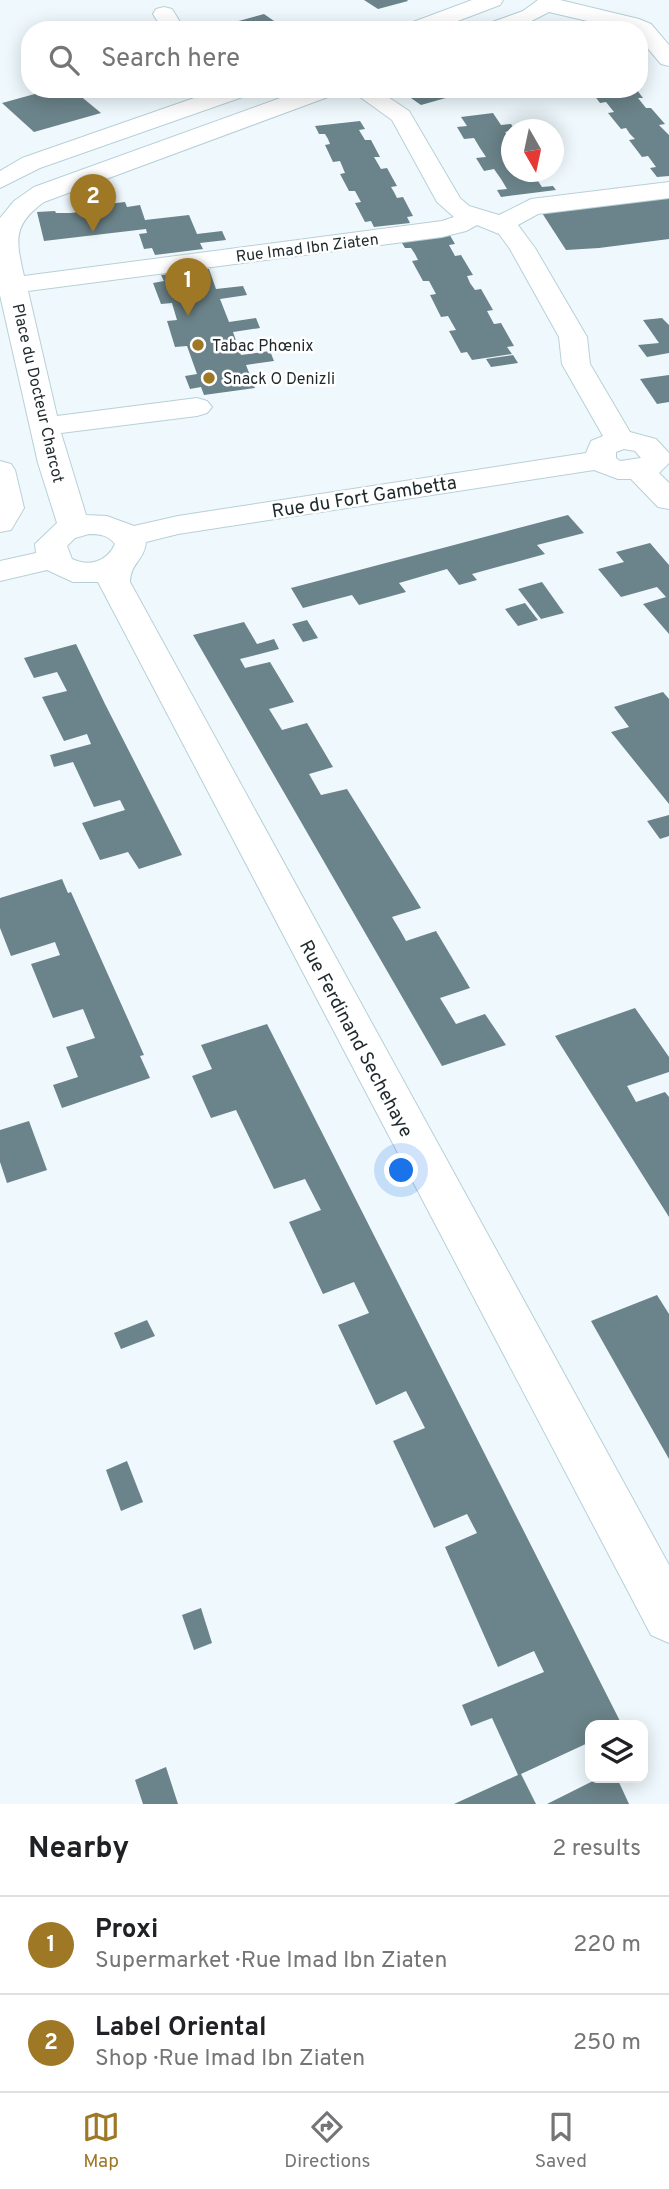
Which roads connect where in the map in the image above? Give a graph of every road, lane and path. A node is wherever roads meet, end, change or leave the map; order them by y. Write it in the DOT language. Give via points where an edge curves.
graph roads {
  1 [pos="492,0"];
  2 [pos="507,0"];
  3 [pos="547,3"];
  4 [pos="524,18"];
  5 [pos="437,21"];
  6 [pos="516,21"];
  7 [pos="619,21"];
  8 [pos="648,35"];
  9 [pos="669,59"];
  10 [pos="217,98"];
  11 [pos="303,98"];
  12 [pos="374,98"];
  13 [pos="2,177"];
  14 [pos="669,190"];
  15 [pos="43,192"];
  16 [pos="472,217"];
  17 [pos="500,225"];
  18 [pos="7,286"];
  19 [pos="197,407"];
  20 [pos="44,426"];
  21 [pos="611,450"];
  22 [pos="654,457"];
  23 [pos="0,470"];
  24 [pos="669,500"];
  25 [pos="0,523"];
  26 [pos="74,527"];
  27 [pos="121,552"];
  28 [pos="53,559"];
  29 [pos="0,571"];
  30 [pos="669,1617"];
  1 -- 5 [label="street"];
  2 -- 4 [label="street"];
  3 -- 4 [label="street"];
  3 -- 7 [label="street"];
  4 -- 6 [label="street"];
  8 -- 9 [label="street"];
  10 -- 13 [label="street"];
  11 -- 15 [label="street, Place du Docteur Charcot"];
  12 -- 16 [label="street" via="401,116 450,202"];
  13 -- 15 [label="street"];
  14 -- 17 [label="street" via="531,207"];
  15 -- 18 [label="street, Place du Docteur Charcot" via="19,206 8,224 3,241"];
  16 -- 17 [label="street"];
  16 -- 18 [label="street, Rue Imad Ibn Ziaten" via="442,229"];
  17 -- 21 [label="street" via="522,248 572,337 576,364 603,408"];
  18 -- 20 [label="street, Place du Docteur Charcot"];
  19 -- 20 [label="street"];
  20 -- 26 [label="street, Place du Docteur Charcot"];
  21 -- 22 [label="street" via="618,470"];
  21 -- 27 [label="street, Rue du Fort Gambetta" via="178,524"];
  22 -- 24 [label="street"];
  23 -- 25 [label="street" via="8,508"];
  26 -- 27 [label="street" via="99,524 121,530"];
  26 -- 28 [label="street" via="51,544"];
  27 -- 28 [label="street" via="104,571 79,572"];
  27 -- 30 [label="street, Rue Ferdinand Sechehaye" via="114,582 120,594"];
  28 -- 29 [label="street"];
}
